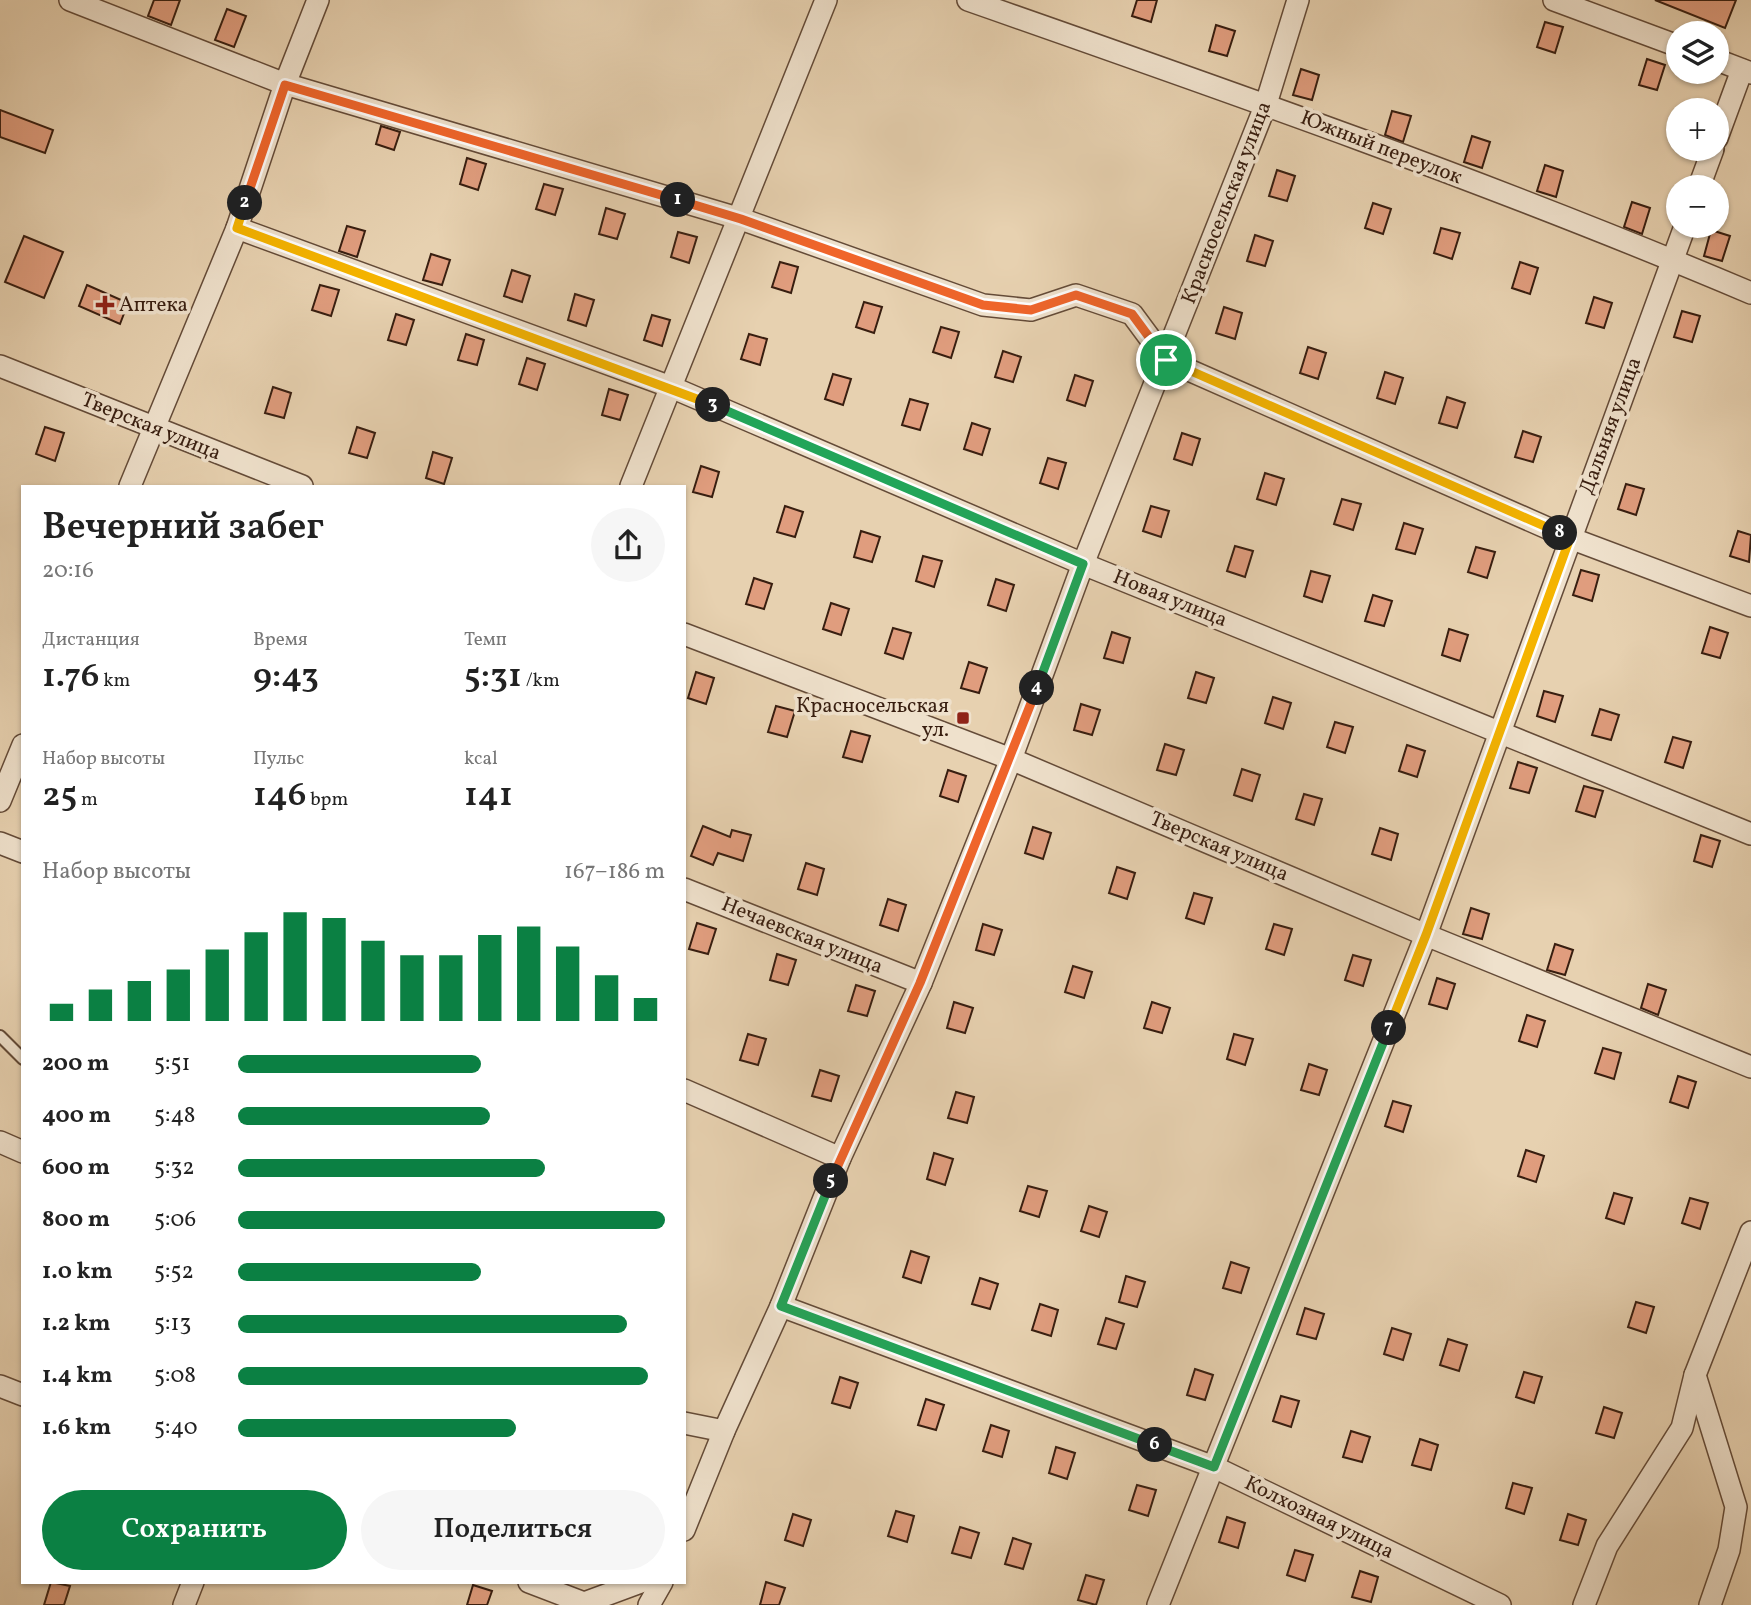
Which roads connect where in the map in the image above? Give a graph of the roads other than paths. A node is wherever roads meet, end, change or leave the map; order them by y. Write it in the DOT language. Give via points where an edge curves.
graph roads {
  1 [pos="70,0"];
  2 [pos="318,0"];
  3 [pos="826,0"];
  4 [pos="968,0"];
  5 [pos="1298,0"];
  6 [pos="1554,0"];
  7 [pos="1666,42"];
  8 [pos="1729,65"];
  9 [pos="1746,71"];
  10 [pos="285,85"];
  11 [pos="1266,104"];
  12 [pos="1729,110"];
  13 [pos="741,219"];
  14 [pos="237,228"];
  15 [pos="1680,238"];
  16 [pos="1672,260"];
  17 [pos="1751,293"];
  18 [pos="1166,360"];
  19 [pos="0,366"];
  20 [pos="671,387"];
  21 [pos="155,430"];
  22 [pos="130,485"];
  23 [pos="299,485"];
  24 [pos="631,485"];
  25 [pos="1570,538"];
  26 [pos="1083,564"];
  27 [pos="1751,606"];
  28 [pos="686,635"];
  29 [pos="1499,734"];
  30 [pos="21,748"];
  31 [pos="1011,759"];
  32 [pos="6,770"];
  33 [pos="0,802"];
  34 [pos="1751,834"];
  35 [pos="0,842"];
  36 [pos="21,851"];
  37 [pos="686,890"];
  38 [pos="1426,935"];
  39 [pos="920,983"];
  40 [pos="0,1036"];
  41 [pos="21,1057"];
  42 [pos="1751,1067"];
  43 [pos="686,1091"];
  44 [pos="0,1142"];
  45 [pos="21,1149"];
  46 [pos="840,1158"];
  47 [pos="1751,1232"];
  48 [pos="781,1306"];
  49 [pos="1695,1376"];
  50 [pos="0,1386"];
  51 [pos="21,1394"];
  52 [pos="686,1423"];
  53 [pos="724,1431"];
  54 [pos="1214,1467"];
  55 [pos="686,1525"];
  56 [pos="191,1584"];
  57 [pos="533,1584"];
  58 [pos="636,1584"];
  59 [pos="661,1584"];
  60 [pos="184,1605"];
  61 [pos="649,1605"];
  62 [pos="1158,1605"];
  63 [pos="1500,1605"];
  64 [pos="1584,1605"];
  65 [pos="1710,1605"];
  1 -- 10 [label="street"];
  2 -- 10 [label="street"];
  3 -- 13 [label="street"];
  4 -- 11 [label="street, Южный переулок"];
  5 -- 11 [label="street, Красносельская улица"];
  6 -- 7 [label="street"];
  8 -- 9 [label="street"];
  9 -- 12 [label="street"];
  10 -- 13 [label="street"];
  10 -- 14 [label="street"];
  11 -- 16 [label="street, Южный переулок"];
  11 -- 18 [label="street, Красносельская улица"];
  13 -- 18 [label="street" via="983,305 1031,310 1076,295 1132,314"];
  13 -- 20 [label="street"];
  14 -- 20 [label="street, Новая улица"];
  14 -- 21 [label="street"];
  15 -- 16 [label="street, Дальняя улица"];
  16 -- 17 [label="street, Южный переулок"];
  16 -- 25 [label="street, Дальняя улица"];
  18 -- 25 [label="street"];
  18 -- 26 [label="street, Красносельская улица"];
  19 -- 21 [label="street, Тверская улица"];
  20 -- 24 [label="street"];
  20 -- 26 [label="street, Новая улица"];
  21 -- 22 [label="street"];
  21 -- 23 [label="street, Тверская улица"];
  25 -- 27 [label="street"];
  25 -- 29 [label="street, Дальняя улица"];
  26 -- 29 [label="street, Новая улица"];
  26 -- 31 [label="street, Красносельская улица"];
  28 -- 31 [label="street, Тверская улица"];
  29 -- 34 [label="street, Новая улица"];
  29 -- 38 [label="street, Дальняя улица"];
  30 -- 32 [label="street"];
  31 -- 38 [label="street, Тверская улица"];
  31 -- 39 [label="street, Красносельская улица"];
  32 -- 33 [label="street"];
  35 -- 36 [label="street"];
  37 -- 39 [label="street, Нечаевская улица"];
  38 -- 42 [label="street, Тверская улица"];
  38 -- 54 [label="street, Дальняя улица"];
  39 -- 46 [label="street, Красносельская улица"];
  40 -- 41 [label="lane"];
  43 -- 46 [label="street"];
  44 -- 45 [label="street"];
  46 -- 48 [label="street, Красносельская улица"];
  47 -- 49 [label="street"];
  48 -- 53 [label="street, Красносельская улица"];
  48 -- 54 [label="street, Колхозная улица"];
  49 -- 64 [label="street" via="1682,1428 1607,1546"];
  49 -- 65 [label="street" via="1737,1507"];
  50 -- 51 [label="street"];
  52 -- 53 [label="street"];
  53 -- 55 [label="street, Красносельская улица"];
  54 -- 62 [label="street, Дальняя улица"];
  54 -- 63 [label="street, Колхозная улица"];
  56 -- 60 [label="street"];
  57 -- 58 [label="street" via="584,1604"];
  59 -- 61 [label="street"];
}
